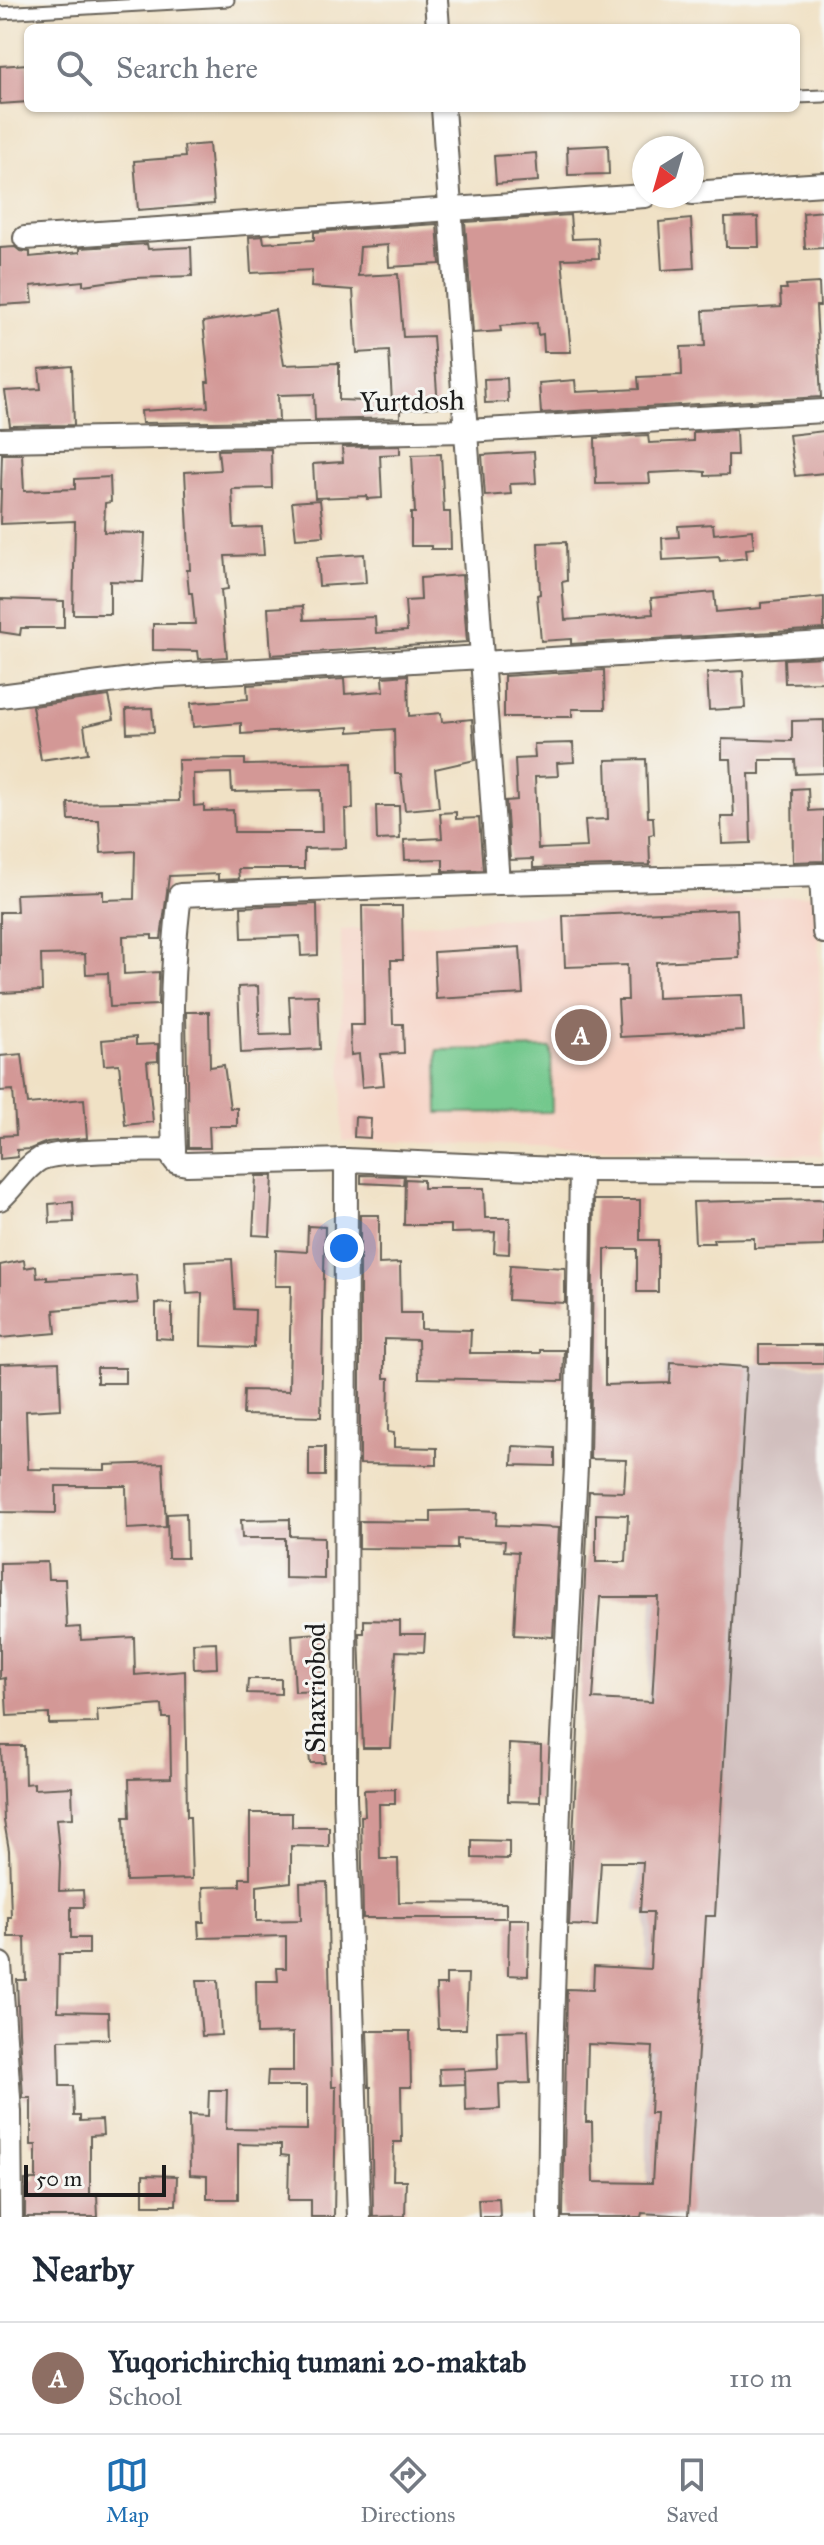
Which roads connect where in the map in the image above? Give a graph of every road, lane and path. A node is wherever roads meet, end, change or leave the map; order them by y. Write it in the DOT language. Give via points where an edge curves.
graph roads {
  1 [pos="228,0"];
  2 [pos="436,0"];
  3 [pos="0,13"];
  4 [pos="438,24"];
  5 [pos="824,96"];
  6 [pos="800,97"];
  7 [pos="443,112"];
  8 [pos="824,184"];
  9 [pos="704,192"];
  10 [pos="632,197"];
  11 [pos="449,209"];
  12 [pos="25,238"];
  13 [pos="824,411"];
  14 [pos="466,431"];
  15 [pos="0,440"];
  16 [pos="824,643"];
  17 [pos="483,660"];
  18 [pos="0,696"];
  19 [pos="823,875"];
  20 [pos="498,883"];
  21 [pos="824,932"];
  22 [pos="174,1150"];
  23 [pos="346,1160"];
  24 [pos="581,1170"];
  25 [pos="824,1171"];
  26 [pos="0,1199"];
  27 [pos="0,1964"];
  28 [pos="5,2112"];
  29 [pos="11,2217"];
  30 [pos="359,2217"];
  31 [pos="549,2217"];
  1 -- 3 [label="lane"];
  2 -- 4 [label="street"];
  5 -- 6 [label="lane"];
  7 -- 11 [label="street"];
  8 -- 9 [label="street"];
  10 -- 11 [label="street"];
  11 -- 12 [label="street"];
  11 -- 14 [label="street"];
  13 -- 14 [label="street, Yurtdosh"];
  14 -- 15 [label="street, Yurtdosh"];
  14 -- 17 [label="street"];
  16 -- 17 [label="street"];
  17 -- 18 [label="street" via="155,676"];
  17 -- 20 [label="street"];
  19 -- 20 [label="street"];
  19 -- 21 [label="street"];
  20 -- 22 [label="street" via="180,895 171,1078"];
  22 -- 23 [label="street" via="176,1162 187,1164"];
  22 -- 26 [label="street" via="42,1158"];
  23 -- 24 [label="street"];
  23 -- 30 [label="street, Shaxriobod" via="345,1797"];
  24 -- 25 [label="street"];
  24 -- 31 [label="street" via="576,1467 560,1776"];
  27 -- 28 [label="street"];
  28 -- 29 [label="street"];
}
